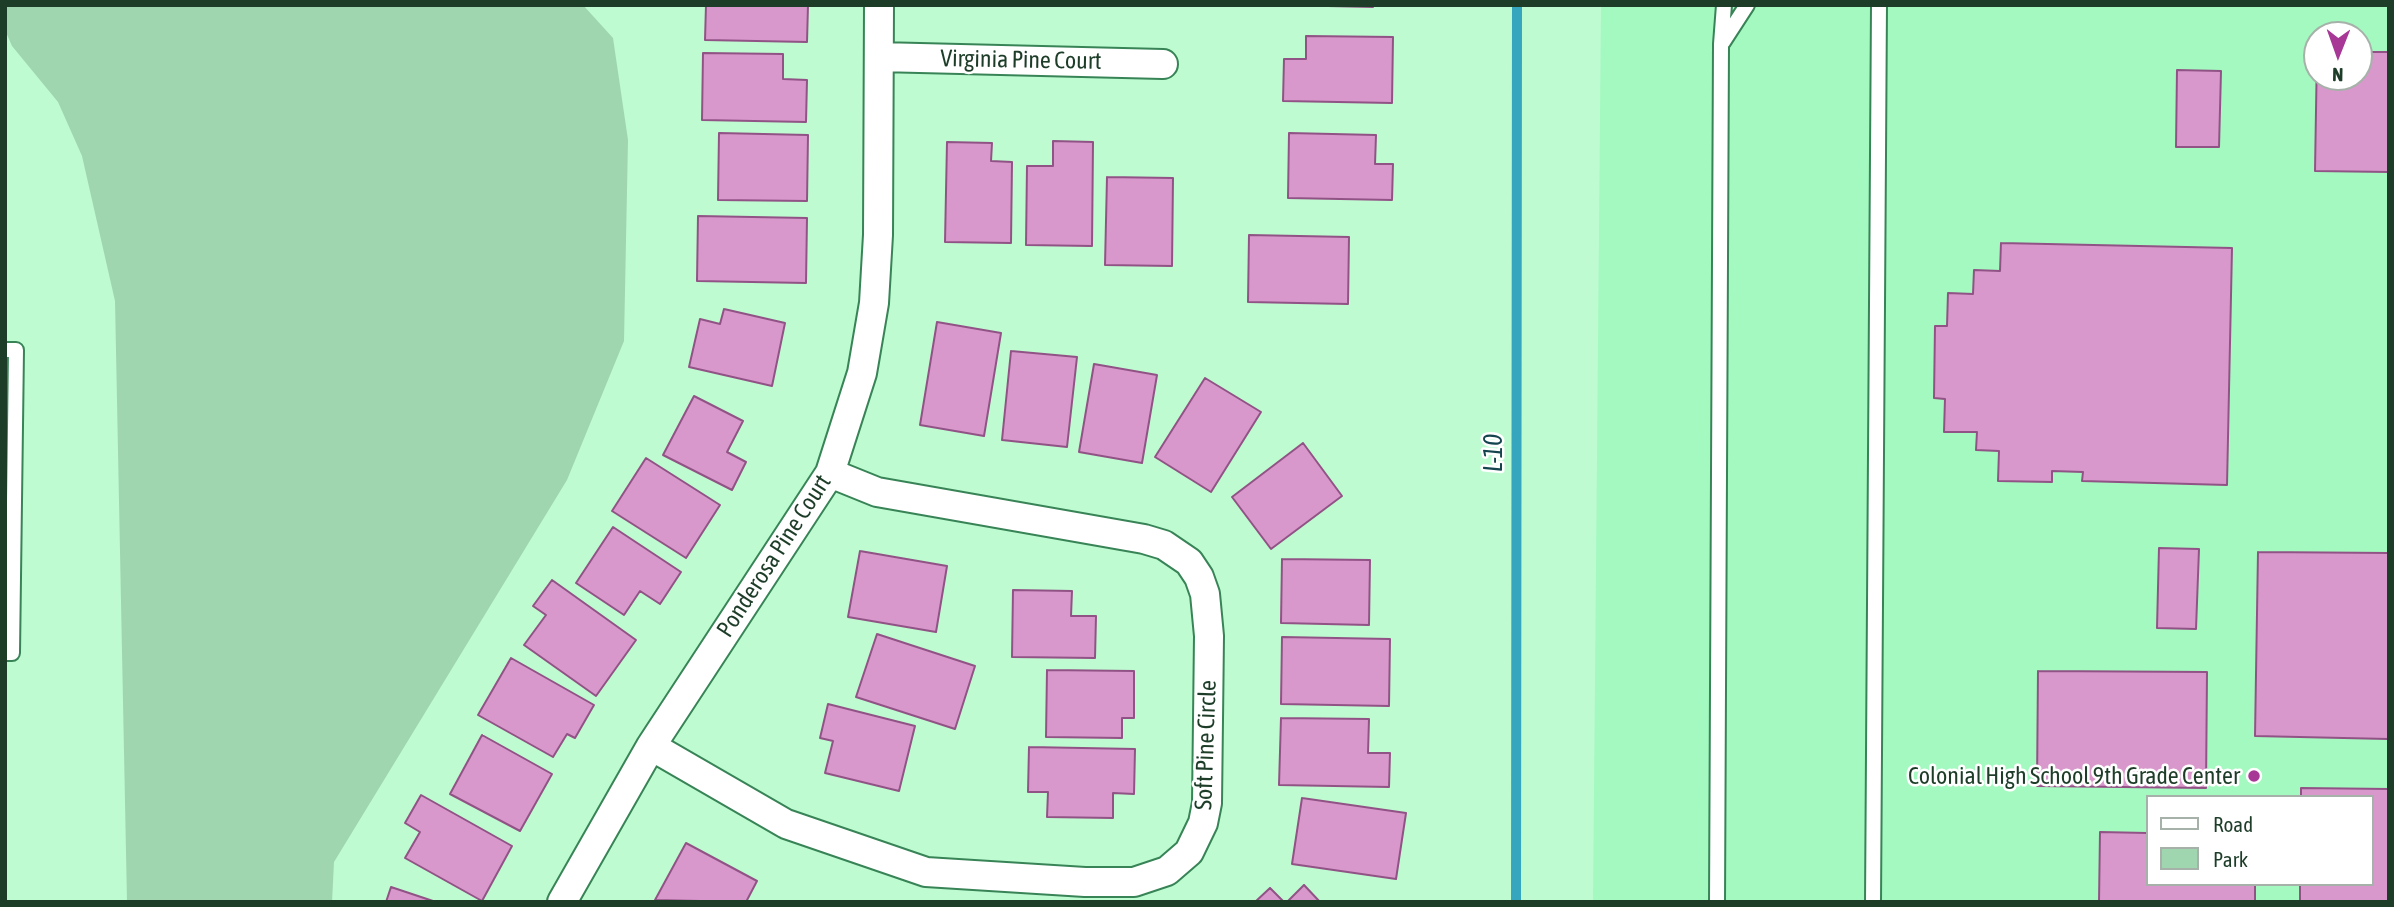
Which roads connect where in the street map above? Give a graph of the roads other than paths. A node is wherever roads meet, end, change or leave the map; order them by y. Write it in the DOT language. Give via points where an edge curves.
graph roads {
  1 [pos="879,5"];
  2 [pos="1724,5"];
  3 [pos="1746,5"];
  4 [pos="1879,5"];
  5 [pos="1721,44"];
  6 [pos="878,57"];
  7 [pos="1163,64"];
  8 [pos="5,350"];
  9 [pos="830,473"];
  10 [pos="5,653"];
  11 [pos="651,746"];
  12 [pos="562,902"];
  13 [pos="1717,902"];
  14 [pos="1873,902"];
  1 -- 6 [label="street, Ponderosa Pine Court"];
  2 -- 5 [label="lane"];
  3 -- 5 [label="lane"];
  4 -- 14 [label="lane"];
  5 -- 13 [label="lane"];
  6 -- 7 [label="street, Virginia Pine Court"];
  6 -- 9 [label="street, Ponderosa Pine Court" via="874,303 862,373"];
  8 -- 10 [label="lane" via="16,350 12,653"];
  9 -- 11 [label="street, Ponderosa Pine Court"];
  9 -- 11 [label="street, Soft Pine Circle" via="877,492 1144,539 1164,545 1189,562 1205,594 1209,636 1207,803 1189,852 1167,871 1134,882 926,872 786,824"];
  11 -- 12 [label="street, Ponderosa Pine Court"];
}
